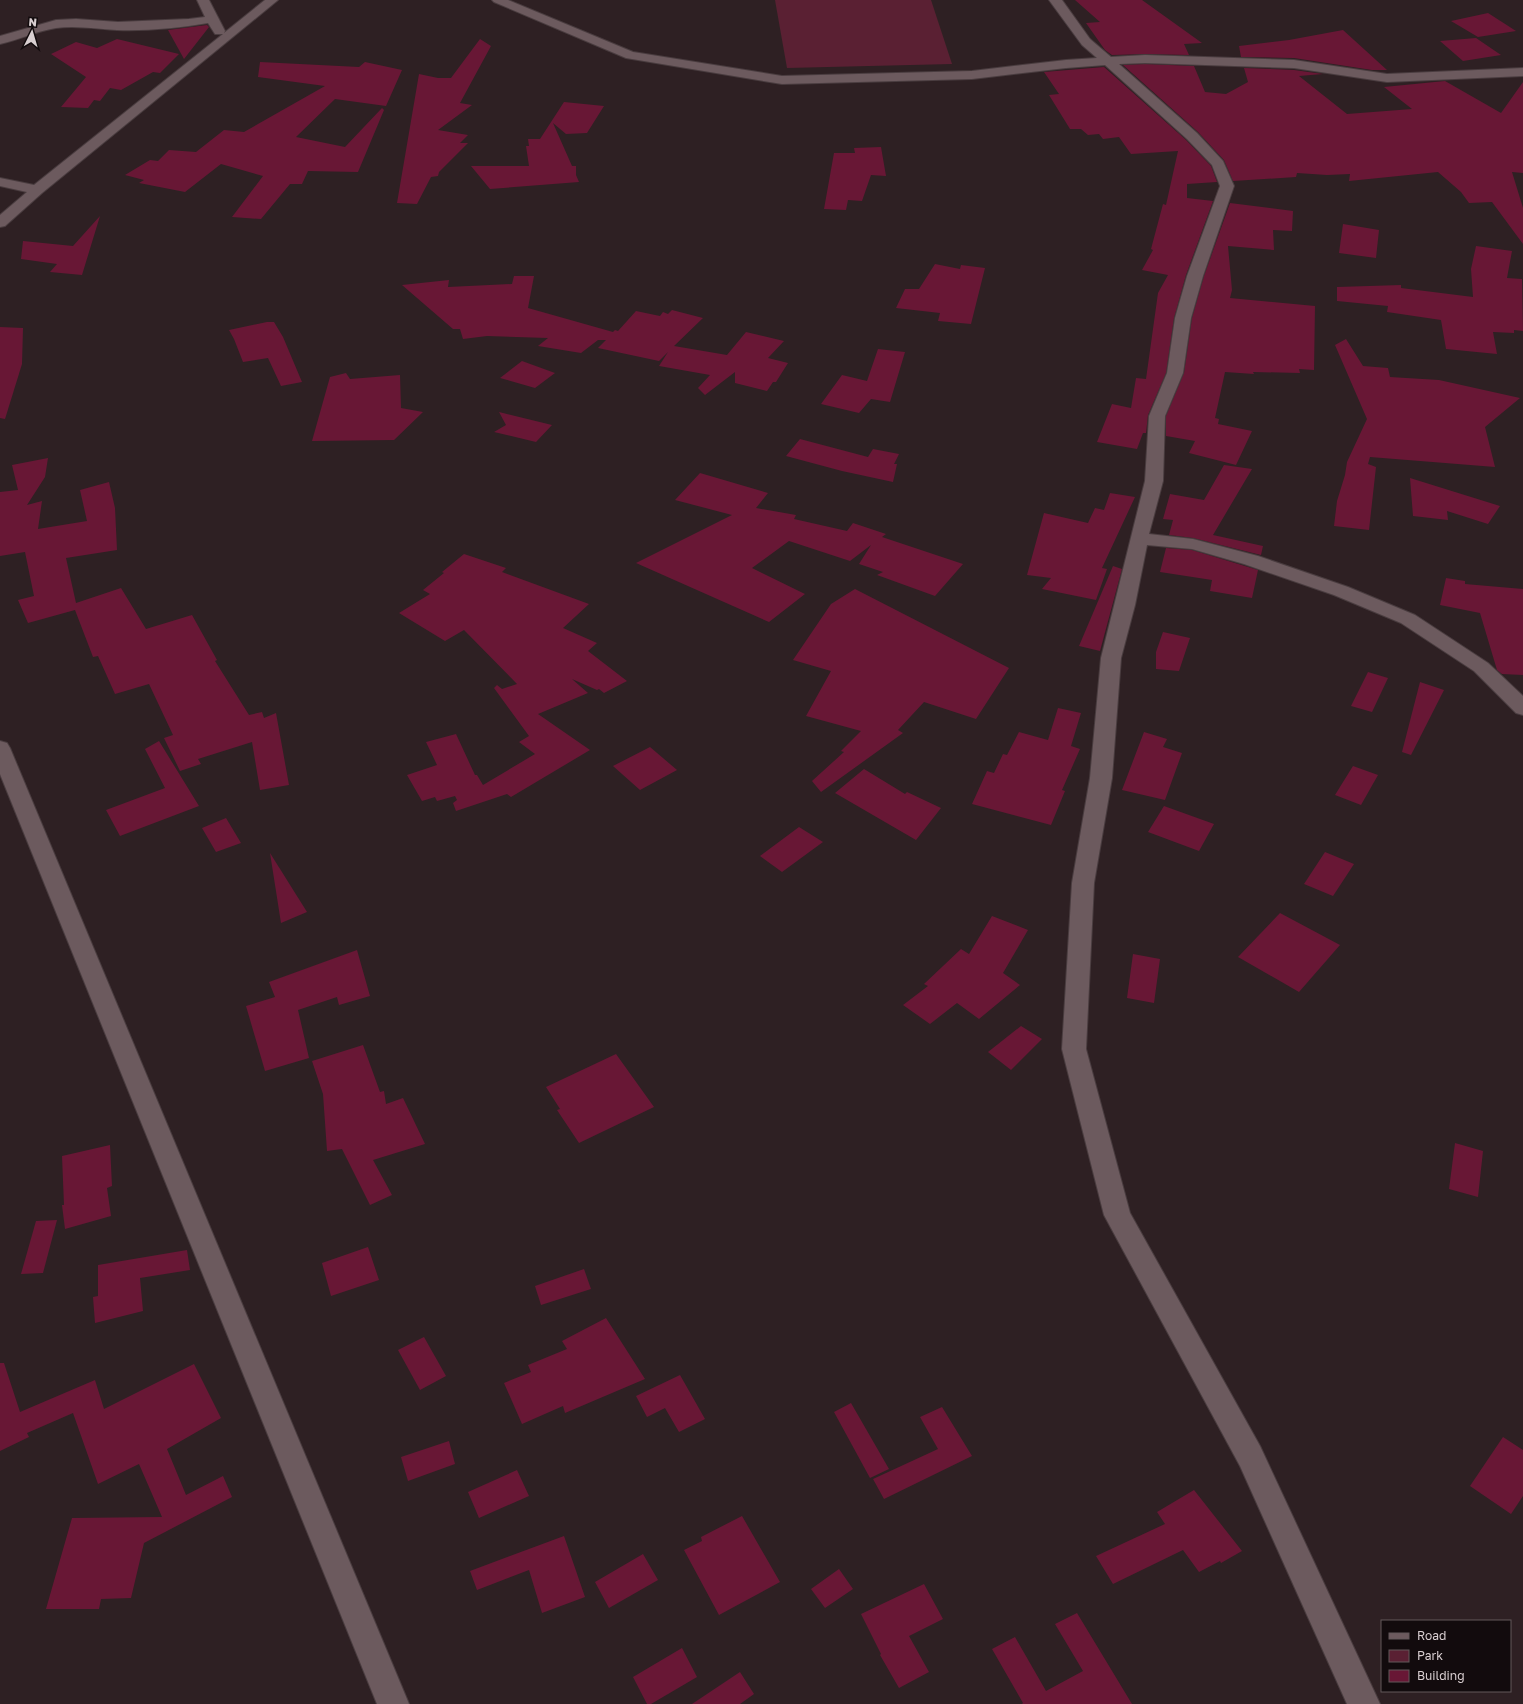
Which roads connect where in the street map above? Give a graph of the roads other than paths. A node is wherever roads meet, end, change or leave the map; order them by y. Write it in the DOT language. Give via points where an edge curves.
graph roads {
  1 [pos="203,0"];
  2 [pos="272,0"];
  3 [pos="498,0"];
  4 [pos="1055,0"];
  5 [pos="212,19"];
  6 [pos="224,38"];
  7 [pos="0,40"];
  8 [pos="1106,61"];
  9 [pos="1523,72"];
  10 [pos="0,182"];
  11 [pos="37,190"];
  12 [pos="0,223"];
  13 [pos="1139,538"];
  14 [pos="1523,708"];
  15 [pos="0,748"];
  16 [pos="393,1704"];
  17 [pos="1364,1704"];
  1 -- 5 [label="street"];
  2 -- 6 [label="street"];
  3 -- 8 [label="street" via="630,55 782,80 972,75"];
  4 -- 8 [label="street" via="1086,42"];
  5 -- 6 [label="street"];
  5 -- 7 [label="street" via="189,23 118,26 56,24"];
  6 -- 11 [label="street"];
  8 -- 9 [label="street" via="1145,59 1294,64 1387,78"];
  8 -- 13 [label="street" via="1192,136 1218,164 1227,186 1195,276 1184,318 1175,373 1158,416 1154,480"];
  10 -- 11 [label="street"];
  11 -- 12 [label="street"];
  13 -- 14 [label="street" via="1193,544 1251,560 1341,591 1408,619 1481,666"];
  13 -- 17 [label="street" via="1111,658 1101,778 1084,883 1074,1049 1117,1215 1250,1456"];
  15 -- 16 [label="street"];
}
